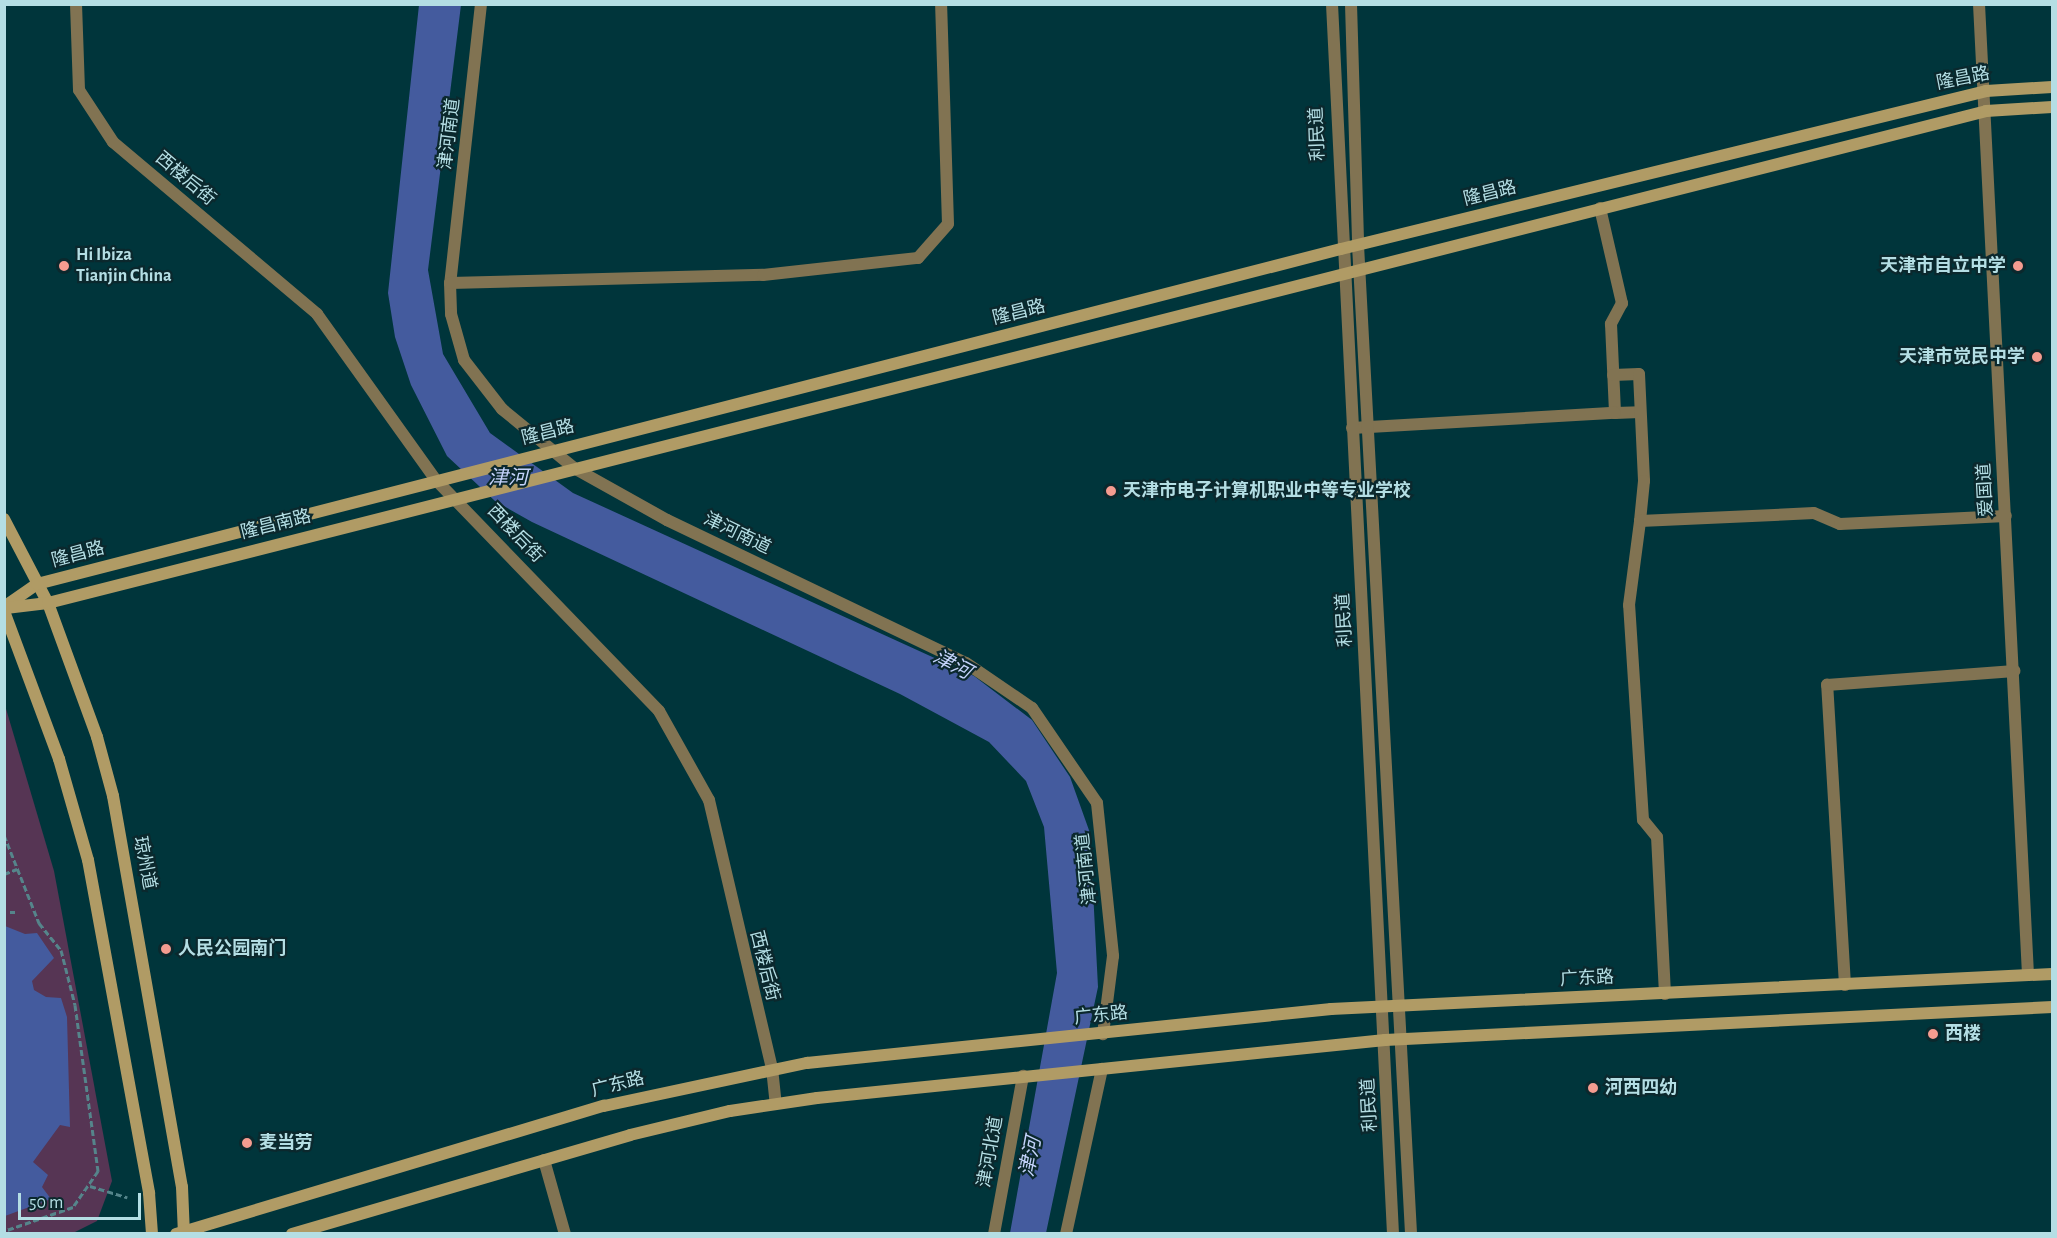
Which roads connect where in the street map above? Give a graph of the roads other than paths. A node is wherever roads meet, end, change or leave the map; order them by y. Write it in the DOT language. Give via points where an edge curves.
graph roads {
  1 [pos="76,4"];
  2 [pos="481,4"];
  3 [pos="942,4"];
  4 [pos="1332,4"];
  5 [pos="1351,4"];
  6 [pos="1979,4"];
  7 [pos="2052,87"];
  8 [pos="1986,91"];
  9 [pos="2052,107"];
  10 [pos="1986,111"];
  11 [pos="1600,208"];
  12 [pos="1358,245"];
  13 [pos="1341,249"];
  14 [pos="1360,271"];
  15 [pos="1343,275"];
  16 [pos="450,283"];
  17 [pos="1613,375"];
  18 [pos="1640,412"];
  19 [pos="1615,413"];
  20 [pos="1368,427"];
  21 [pos="1352,428"];
  22 [pos="546,452"];
  23 [pos="574,468"];
  24 [pos="555,472"];
  25 [pos="436,480"];
  26 [pos="461,497"];
  27 [pos="2006,516"];
  28 [pos="4,519"];
  29 [pos="1640,521"];
  30 [pos="38,584"];
  31 [pos="48,603"];
  32 [pos="4,609"];
  33 [pos="2014,671"];
  34 [pos="2028,974"];
  35 [pos="2052,974"];
  36 [pos="1845,985"];
  37 [pos="1665,994"];
  38 [pos="1383,1006"];
  39 [pos="1402,1006"];
  40 [pos="2052,1007"];
  41 [pos="1103,1034"];
  42 [pos="1385,1040"];
  43 [pos="1403,1040"];
  44 [pos="772,1068"];
  45 [pos="1102,1069"];
  46 [pos="1023,1076"];
  47 [pos="776,1104"];
  48 [pos="544,1160"];
  49 [pos="152,1233"];
  50 [pos="182,1233"];
  51 [pos="292,1233"];
  52 [pos="565,1233"];
  53 [pos="994,1233"];
  54 [pos="1066,1233"];
  55 [pos="1394,1233"];
  56 [pos="1411,1233"];
  1 -- 25 [label="street, 西楼后街" via="79,90 113,142 317,314"];
  2 -- 16 [label="street, 津河南道"];
  3 -- 16 [label="street" via="948,224 918,258 763,275"];
  4 -- 13 [label="street, 利民道"];
  5 -- 12 [label="street, 利民道"];
  6 -- 8 [label="street, 爱国道"];
  7 -- 8 [label="main road, 隆昌路"];
  8 -- 10 [label="street, 爱国道"];
  8 -- 12 [label="main road, 隆昌路"];
  9 -- 10 [label="main road, 隆昌路"];
  10 -- 11 [label="main road, 隆昌路"];
  10 -- 27 [label="street, 爱国道"];
  11 -- 14 [label="main road, 隆昌路"];
  11 -- 17 [label="street" via="1622,303 1611,324"];
  12 -- 13 [label="main road, 隆昌路"];
  12 -- 14 [label="street, 利民道"];
  13 -- 15 [label="street, 利民道"];
  13 -- 22 [label="main road, 隆昌路"];
  14 -- 15 [label="main road, 隆昌路"];
  14 -- 20 [label="street, 利民道"];
  15 -- 21 [label="street, 利民道"];
  15 -- 23 [label="main road, 隆昌路"];
  16 -- 22 [label="street, 津河南道" via="451,314 464,360 502,409"];
  17 -- 18 [label="street" via="1639,374"];
  17 -- 19 [label="street"];
  18 -- 19 [label="street"];
  18 -- 29 [label="street" via="1644,481"];
  19 -- 20 [label="street"];
  20 -- 21 [label="street"];
  20 -- 39 [label="street, 利民道"];
  21 -- 38 [label="street, 利民道"];
  22 -- 23 [label="street, 津河南道"];
  22 -- 25 [label="main road, 隆昌路"];
  23 -- 24 [label="main road, 隆昌路"];
  23 -- 41 [label="street, 津河南道" via="667,520 966,663 1032,708 1097,803 1113,957"];
  24 -- 26 [label="main road, 隆昌南路"];
  25 -- 26 [label="street, 西楼后街"];
  25 -- 30 [label="main road, 隆昌路"];
  26 -- 31 [label="main road, 隆昌南路"];
  26 -- 44 [label="street, 西楼后街" via="647,696 703,790"];
  27 -- 29 [label="street" via="1840,524 1814,513"];
  27 -- 33 [label="street, 爱国道"];
  28 -- 30 [label="main road, 琼州道"];
  29 -- 37 [label="street" via="1629,605 1643,820 1657,837"];
  30 -- 31 [label="main road, 琼州道"];
  30 -- 32 [label="main road, 隆昌路"];
  31 -- 32 [label="main road, 隆昌南路"];
  31 -- 50 [label="main road, 琼州道" via="97,737 113,796 182,1187"];
  32 -- 49 [label="main road" via="52,737 88,860 150,1193"];
  33 -- 34 [label="street, 爱国道"];
  33 -- 36 [label="street" via="1827,685"];
  34 -- 35 [label="main road, 广东路"];
  34 -- 36 [label="main road, 广东路"];
  36 -- 37 [label="main road, 广东路"];
  37 -- 39 [label="main road, 广东路"];
  38 -- 39 [label="main road, 广东路"];
  38 -- 41 [label="main road, 广东路"];
  38 -- 42 [label="street, 利民道"];
  39 -- 43 [label="street, 利民道"];
  40 -- 43 [label="main road"];
  41 -- 44 [label="main road, 广东路"];
  42 -- 43 [label="main road"];
  42 -- 45 [label="main road"];
  42 -- 55 [label="street, 利民道"];
  43 -- 56 [label="street, 利民道"];
  44 -- 47 [label="street, 西楼后街"];
  44 -- 50 [label="main road, 广东路" via="604,1106"];
  45 -- 46 [label="main road"];
  45 -- 54 [label="street"];
  46 -- 47 [label="main road"];
  46 -- 53 [label="street, 津河北道"];
  47 -- 48 [label="main road" via="641,1132"];
  48 -- 51 [label="main road"];
  48 -- 52 [label="street"];
}
